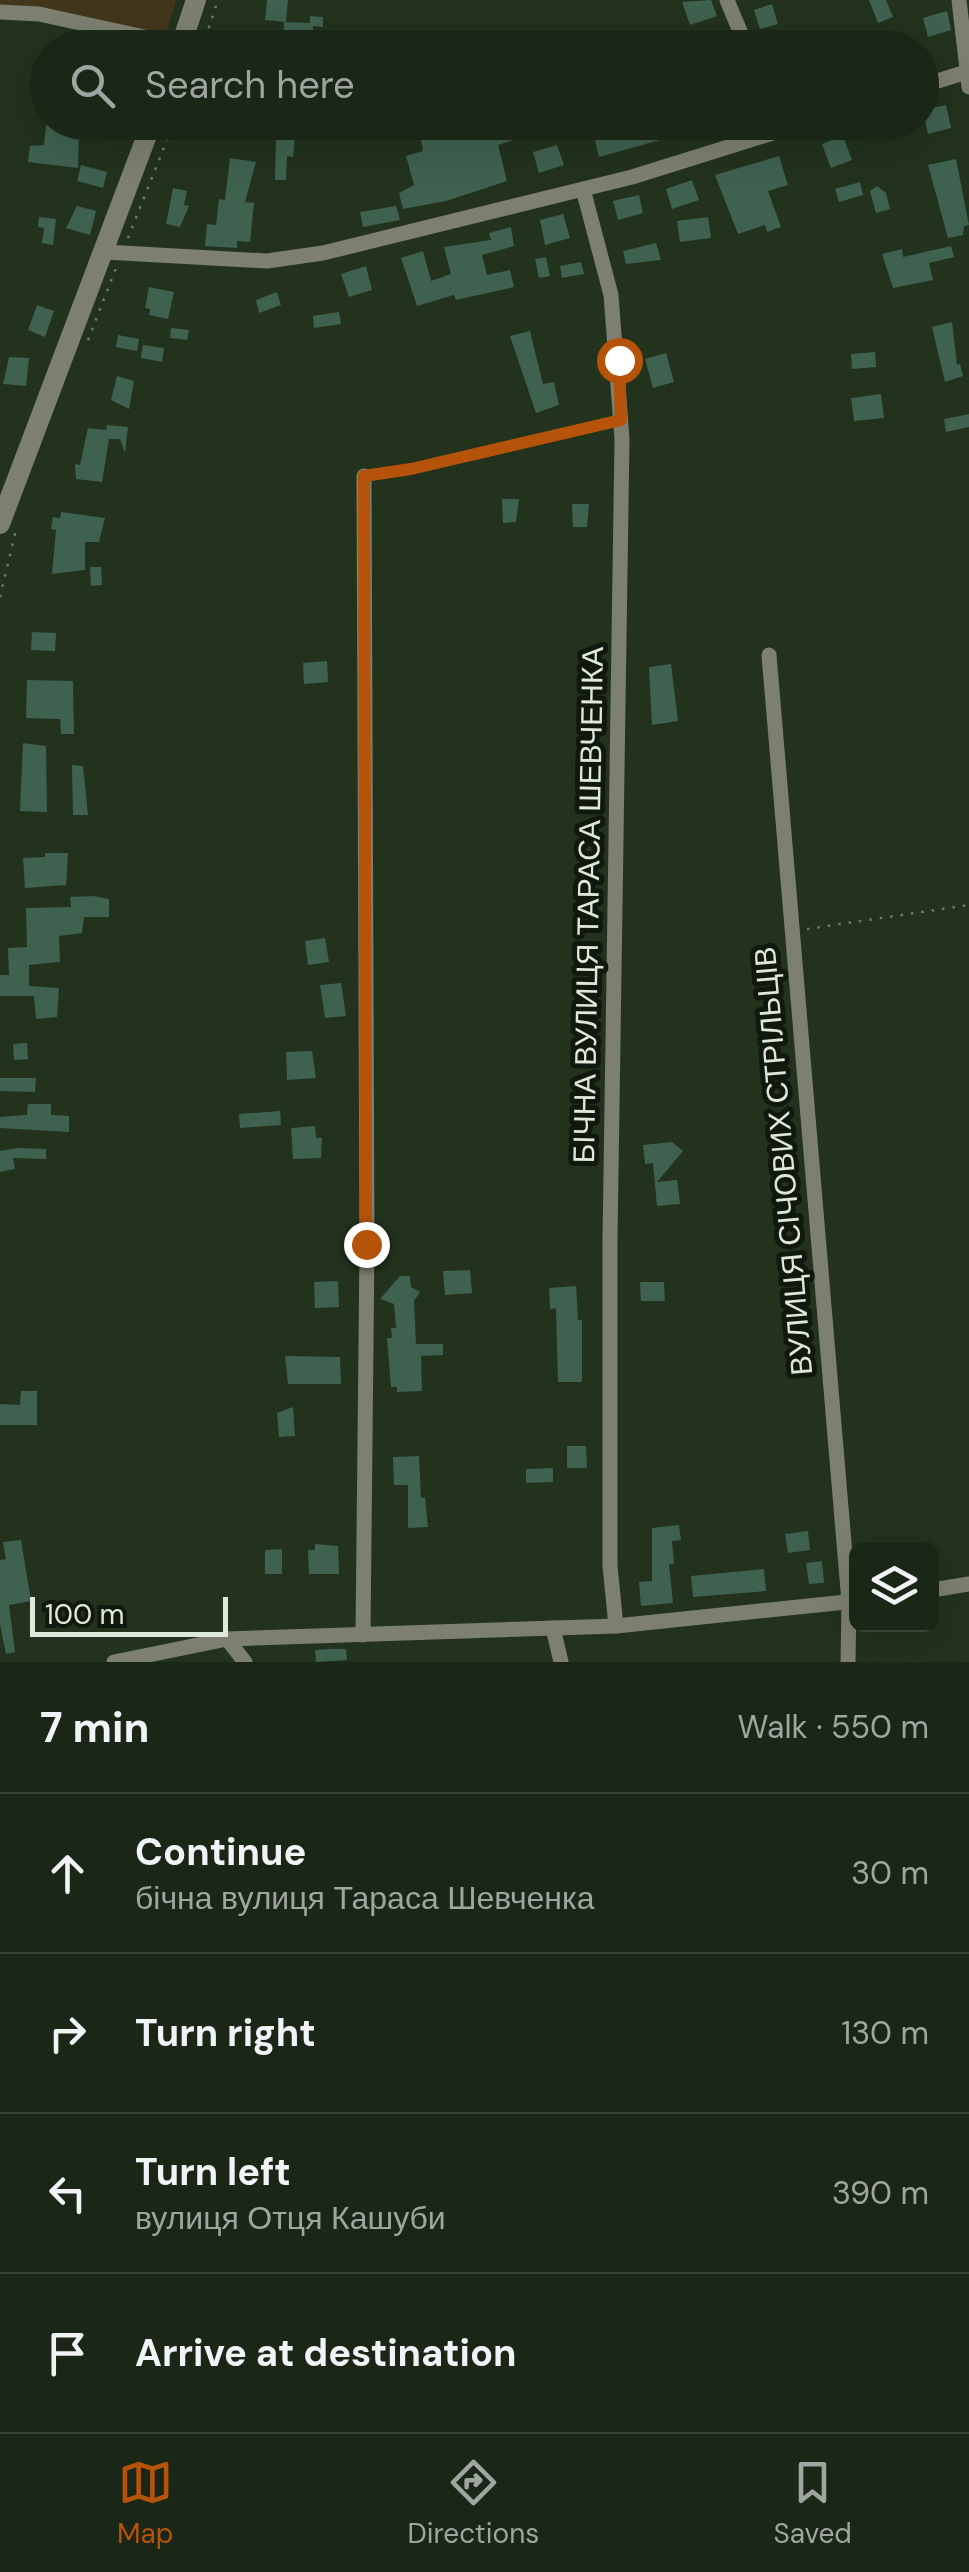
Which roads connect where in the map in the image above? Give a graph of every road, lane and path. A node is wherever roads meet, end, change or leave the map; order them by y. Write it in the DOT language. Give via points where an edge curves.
graph roads {
  1 [pos="196,0"];
  2 [pos="218,0"];
  3 [pos="727,0"];
  4 [pos="960,0"];
  5 [pos="0,12"];
  6 [pos="111,30"];
  7 [pos="191,30"];
  8 [pos="199,30"];
  9 [pos="740,30"];
  10 [pos="968,80"];
  11 [pos="939,84"];
  12 [pos="147,140"];
  13 [pos="166,140"];
  14 [pos="737,140"];
  15 [pos="583,189"];
  16 [pos="113,253"];
  17 [pos="82,356"];
  18 [pos="621,420"];
  19 [pos="364,476"];
  20 [pos="6,518"];
  21 [pos="0,597"];
  22 [pos="768,655"];
  23 [pos="969,905"];
  24 [pos="791,931"];
  25 [pos="849,1558"];
  26 [pos="969,1584"];
  27 [pos="939,1589"];
  28 [pos="849,1601"];
  29 [pos="616,1626"];
  30 [pos="554,1628"];
  31 [pos="850,1632"];
  32 [pos="363,1635"];
  33 [pos="227,1639"];
  34 [pos="114,1662"];
  35 [pos="245,1662"];
  36 [pos="561,1662"];
  37 [pos="848,1662"];
  1 -- 7 [label="street"];
  2 -- 8 [label="path"];
  3 -- 9 [label="street"];
  4 -- 10 [label="street"];
  5 -- 6 [label="street"];
  10 -- 11 [label="street"];
  12 -- 16 [label="street"];
  13 -- 16 [label="path"];
  14 -- 15 [label="street"];
  15 -- 16 [label="street" via="324,253 266,261"];
  15 -- 18 [label="street, БІЧНА ВУЛИЦЯ ТАРАСА ШЕВЧЕНКА" via="611,295"];
  16 -- 17 [label="path"];
  16 -- 20 [label="street"];
  18 -- 19 [label="path"];
  18 -- 29 [label="street, БІЧНА ВУЛИЦЯ ТАРАСА ШЕВЧЕНКА" via="610,1240 610,1566"];
  19 -- 32 [label="street"];
  20 -- 21 [label="path"];
  22 -- 24 [label="street, ВУЛИЦЯ СІЧОВИХ СТРІЛЬЦІВ"];
  23 -- 24 [label="path"];
  24 -- 25 [label="street, ВУЛИЦЯ СІЧОВИХ СТРІЛЬЦІВ"];
  26 -- 27 [label="street"];
  28 -- 29 [label="street"];
  29 -- 30 [label="street"];
  30 -- 32 [label="street"];
  30 -- 36 [label="street"];
  31 -- 37 [label="street, ВУЛИЦЯ СІЧОВИХ СТРІЛЬЦІВ"];
  32 -- 33 [label="street"];
  33 -- 34 [label="street"];
  33 -- 35 [label="street"];
}
